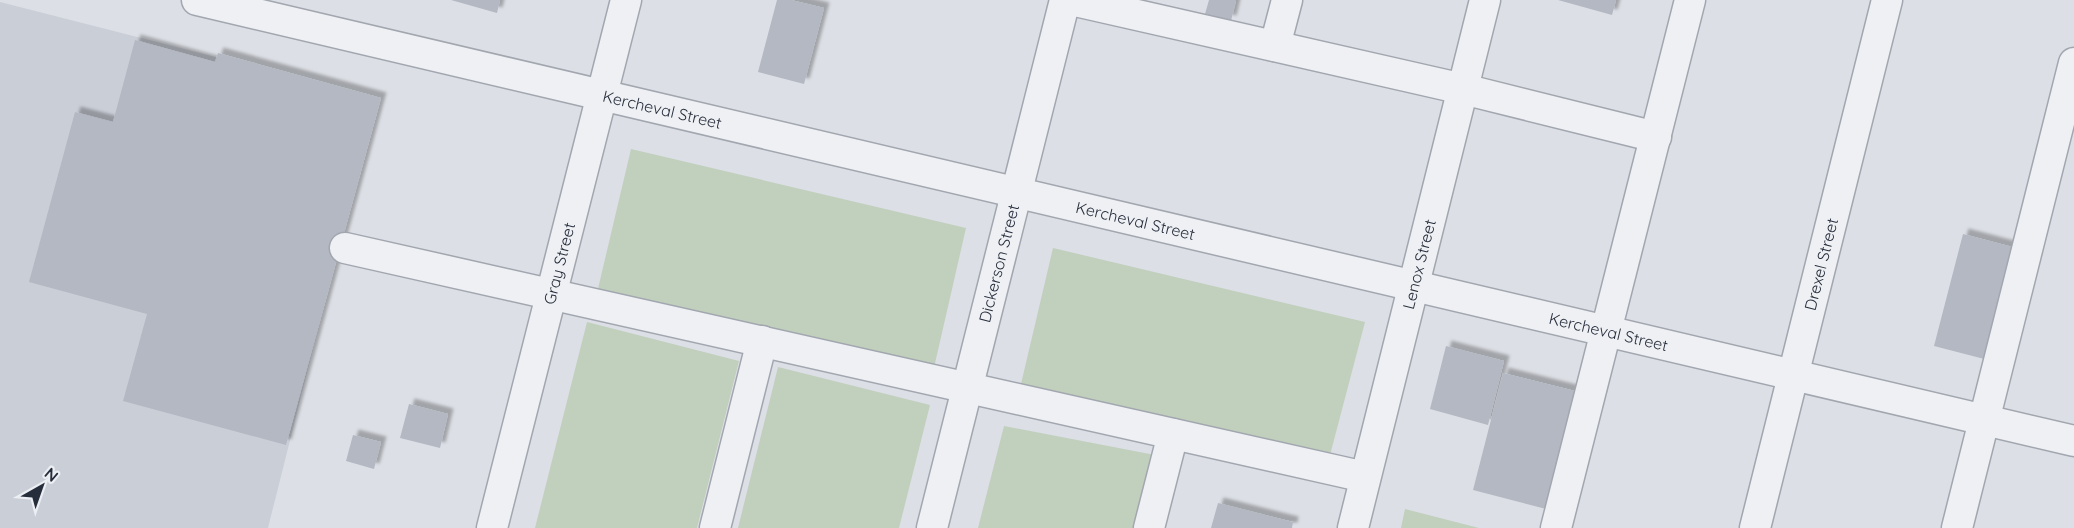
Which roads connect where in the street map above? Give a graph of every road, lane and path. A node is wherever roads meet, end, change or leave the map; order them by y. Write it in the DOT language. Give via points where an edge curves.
graph roads {
  1 [pos="197,0"];
  2 [pos="626,0"];
  3 [pos="1065,0"];
  4 [pos="1071,0"];
  5 [pos="1287,0"];
  6 [pos="1485,0"];
  7 [pos="1690,0"];
  8 [pos="1887,0"];
  9 [pos="1275,46"];
  10 [pos="2074,63"];
  11 [pos="1463,89"];
  12 [pos="602,95"];
  13 [pos="1656,137"];
  14 [pos="1017,192"];
  15 [pos="345,248"];
  16 [pos="1413,285"];
  17 [pos="552,294"];
  18 [pos="1605,330"];
  19 [pos="762,342"];
  20 [pos="1793,375"];
  21 [pos="968,387"];
  22 [pos="1984,420"];
  23 [pos="1173,434"];
  24 [pos="2074,441"];
  25 [pos="1365,477"];
  26 [pos="492,528"];
  27 [pos="715,528"];
  28 [pos="932,528"];
  29 [pos="1149,528"];
  30 [pos="1353,528"];
  31 [pos="1556,528"];
  32 [pos="1755,528"];
  33 [pos="1957,528"];
  1 -- 12 [label="street, Kercheval Street"];
  2 -- 12 [label="street, Gray Street"];
  3 -- 14 [label="street, Dickerson Street"];
  4 -- 9 [label="street"];
  5 -- 9 [label="street"];
  6 -- 11 [label="street, Lenox Street"];
  7 -- 13 [label="street"];
  8 -- 20 [label="street, Drexel Street"];
  9 -- 11 [label="street"];
  10 -- 22 [label="street"];
  11 -- 13 [label="street"];
  11 -- 16 [label="street, Lenox Street"];
  12 -- 14 [label="street, Kercheval Street"];
  12 -- 17 [label="street, Gray Street"];
  13 -- 18 [label="street"];
  14 -- 16 [label="street, Kercheval Street"];
  14 -- 21 [label="street, Dickerson Street"];
  15 -- 17 [label="street"];
  16 -- 18 [label="street, Kercheval Street"];
  16 -- 25 [label="street, Lenox Street"];
  17 -- 19 [label="street"];
  17 -- 26 [label="street, Gray Street"];
  18 -- 20 [label="street, Kercheval Street"];
  18 -- 31 [label="street"];
  19 -- 21 [label="street"];
  19 -- 27 [label="street"];
  20 -- 22 [label="street, Kercheval Street"];
  20 -- 32 [label="street, Drexel Street"];
  21 -- 23 [label="street"];
  21 -- 28 [label="street, Dickerson Street"];
  22 -- 24 [label="street, Kercheval Street"];
  22 -- 33 [label="street"];
  23 -- 25 [label="street"];
  23 -- 29 [label="street"];
  25 -- 30 [label="street, Lenox Street"];
}
